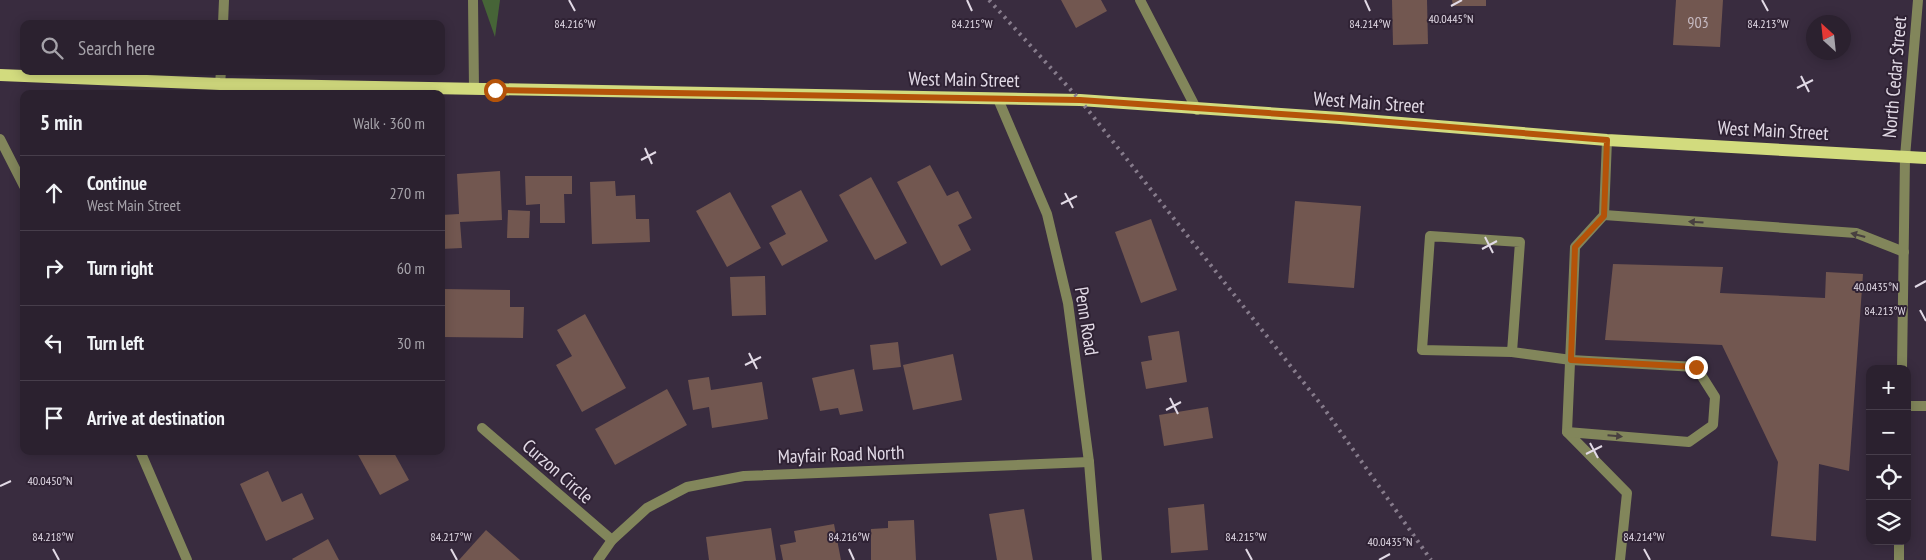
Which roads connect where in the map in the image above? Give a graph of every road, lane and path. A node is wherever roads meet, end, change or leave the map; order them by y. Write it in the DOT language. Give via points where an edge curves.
graph roads {
  1 [pos="224,0"];
  2 [pos="473,0"];
  3 [pos="1140,0"];
  4 [pos="1918,0"];
  5 [pos="222,20"];
  6 [pos="0,75"];
  7 [pos="220,75"];
  8 [pos="220,84"];
  9 [pos="474,89"];
  10 [pos="998,99"];
  11 [pos="1197,110"];
  12 [pos="0,139"];
  13 [pos="1607,140"];
  14 [pos="1905,157"];
  15 [pos="1926,158"];
  16 [pos="20,178"];
  17 [pos="1604,216"];
  18 [pos="1904,252"];
  19 [pos="1512,352"];
  20 [pos="1571,360"];
  21 [pos="1902,365"];
  22 [pos="1911,406"];
  23 [pos="1926,406"];
  24 [pos="482,428"];
  25 [pos="1567,432"];
  26 [pos="142,455"];
  27 [pos="1089,462"];
  28 [pos="612,540"];
  29 [pos="1899,545"];
  30 [pos="187,560"];
  31 [pos="598,560"];
  32 [pos="1097,560"];
  33 [pos="1620,560"];
  34 [pos="1899,560"];
  1 -- 5 [label="street"];
  2 -- 9 [label="street"];
  3 -- 11 [label="street"];
  4 -- 14 [label="street, North Cedar Street"];
  6 -- 8 [label="main road, West Main Street"];
  7 -- 8 [label="street"];
  8 -- 9 [label="main road, West Main Street"];
  9 -- 10 [label="main road, West Main Street"];
  10 -- 11 [label="main road, West Main Street" via="1080,100"];
  10 -- 27 [label="street, Penn Road" via="1047,214 1068,303"];
  11 -- 13 [label="main road, West Main Street"];
  12 -- 16 [label="street"];
  13 -- 14 [label="main road, West Main Street"];
  13 -- 17 [label="street"];
  14 -- 15 [label="main road, West Main Street"];
  14 -- 18 [label="street, North Cedar Street"];
  18 -- 17 [label="street, one-way" via="1856,233"];
  17 -- 20 [label="street" via="1575,247"];
  18 -- 21 [label="street, North Cedar Street"];
  19 -- 19 [label="street" via="1422,350 1430,236 1520,242"];
  19 -- 20 [label="street"];
  20 -- 25 [label="street"];
  25 -- 20 [label="street, one-way" via="1689,442 1713,425 1715,398 1696,367"];
  22 -- 23 [label="street"];
  24 -- 28 [label="street, Curzon Circle"];
  25 -- 33 [label="street" via="1627,493"];
  26 -- 30 [label="street"];
  27 -- 28 [label="street, Mayfair Road North" via="744,476 687,487 647,508"];
  27 -- 32 [label="street, Penn Road"];
  28 -- 31 [label="street, Mayfair Road North"];
  29 -- 34 [label="street"];
}
